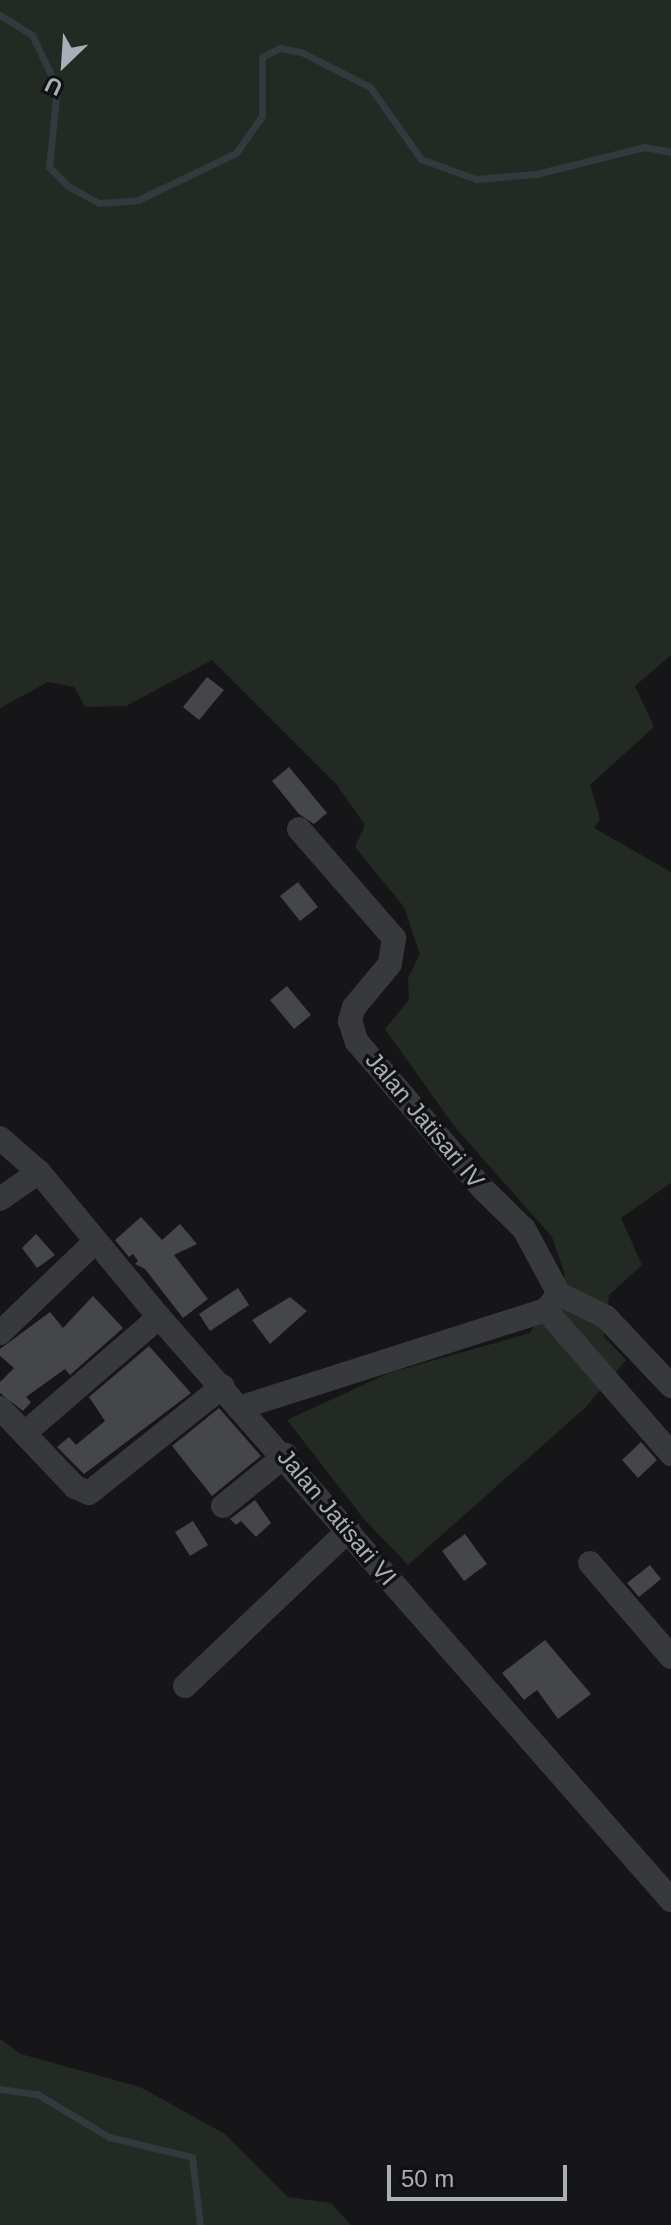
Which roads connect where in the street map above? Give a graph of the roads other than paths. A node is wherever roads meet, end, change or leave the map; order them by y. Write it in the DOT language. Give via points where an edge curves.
graph roads {
  1 [pos="299,829"];
  2 [pos="0,1138"];
  3 [pos="39,1172"];
  4 [pos="0,1199"];
  5 [pos="95,1242"];
  6 [pos="552,1302"];
  7 [pos="159,1317"];
  8 [pos="0,1333"];
  9 [pos="223,1386"];
  10 [pos="671,1386"];
  11 [pos="242,1407"];
  12 [pos="0,1408"];
  13 [pos="26,1432"];
  14 [pos="671,1454"];
  15 [pos="286,1455"];
  16 [pos="223,1506"];
  17 [pos="349,1530"];
  18 [pos="590,1563"];
  19 [pos="671,1657"];
  20 [pos="185,1686"];
  21 [pos="671,1900"];
  1 -- 6 [label="street, Jalan Jatisari IV" via="394,938 390,964 354,1007 351,1033 483,1189 524,1229"];
  2 -- 3 [label="street, Jalan Jatisari VI"];
  3 -- 4 [label="street"];
  3 -- 5 [label="street, Jalan Jatisari VI"];
  5 -- 7 [label="street, Jalan Jatisari VI"];
  5 -- 8 [label="street"];
  6 -- 10 [label="street" via="606,1317"];
  6 -- 11 [label="street"];
  6 -- 14 [label="street, Jalan Jatisari IV"];
  7 -- 9 [label="street, Jalan Jatisari VI"];
  7 -- 13 [label="street"];
  9 -- 11 [label="street, Jalan Jatisari VI"];
  9 -- 13 [label="street" via="89,1493 75,1487"];
  11 -- 15 [label="street, Jalan Jatisari VI"];
  12 -- 13 [label="street"];
  15 -- 16 [label="street"];
  15 -- 17 [label="street, Jalan Jatisari VI"];
  17 -- 20 [label="street"];
  17 -- 21 [label="street, Jalan Jatisari VI"];
  18 -- 19 [label="street"];
}
